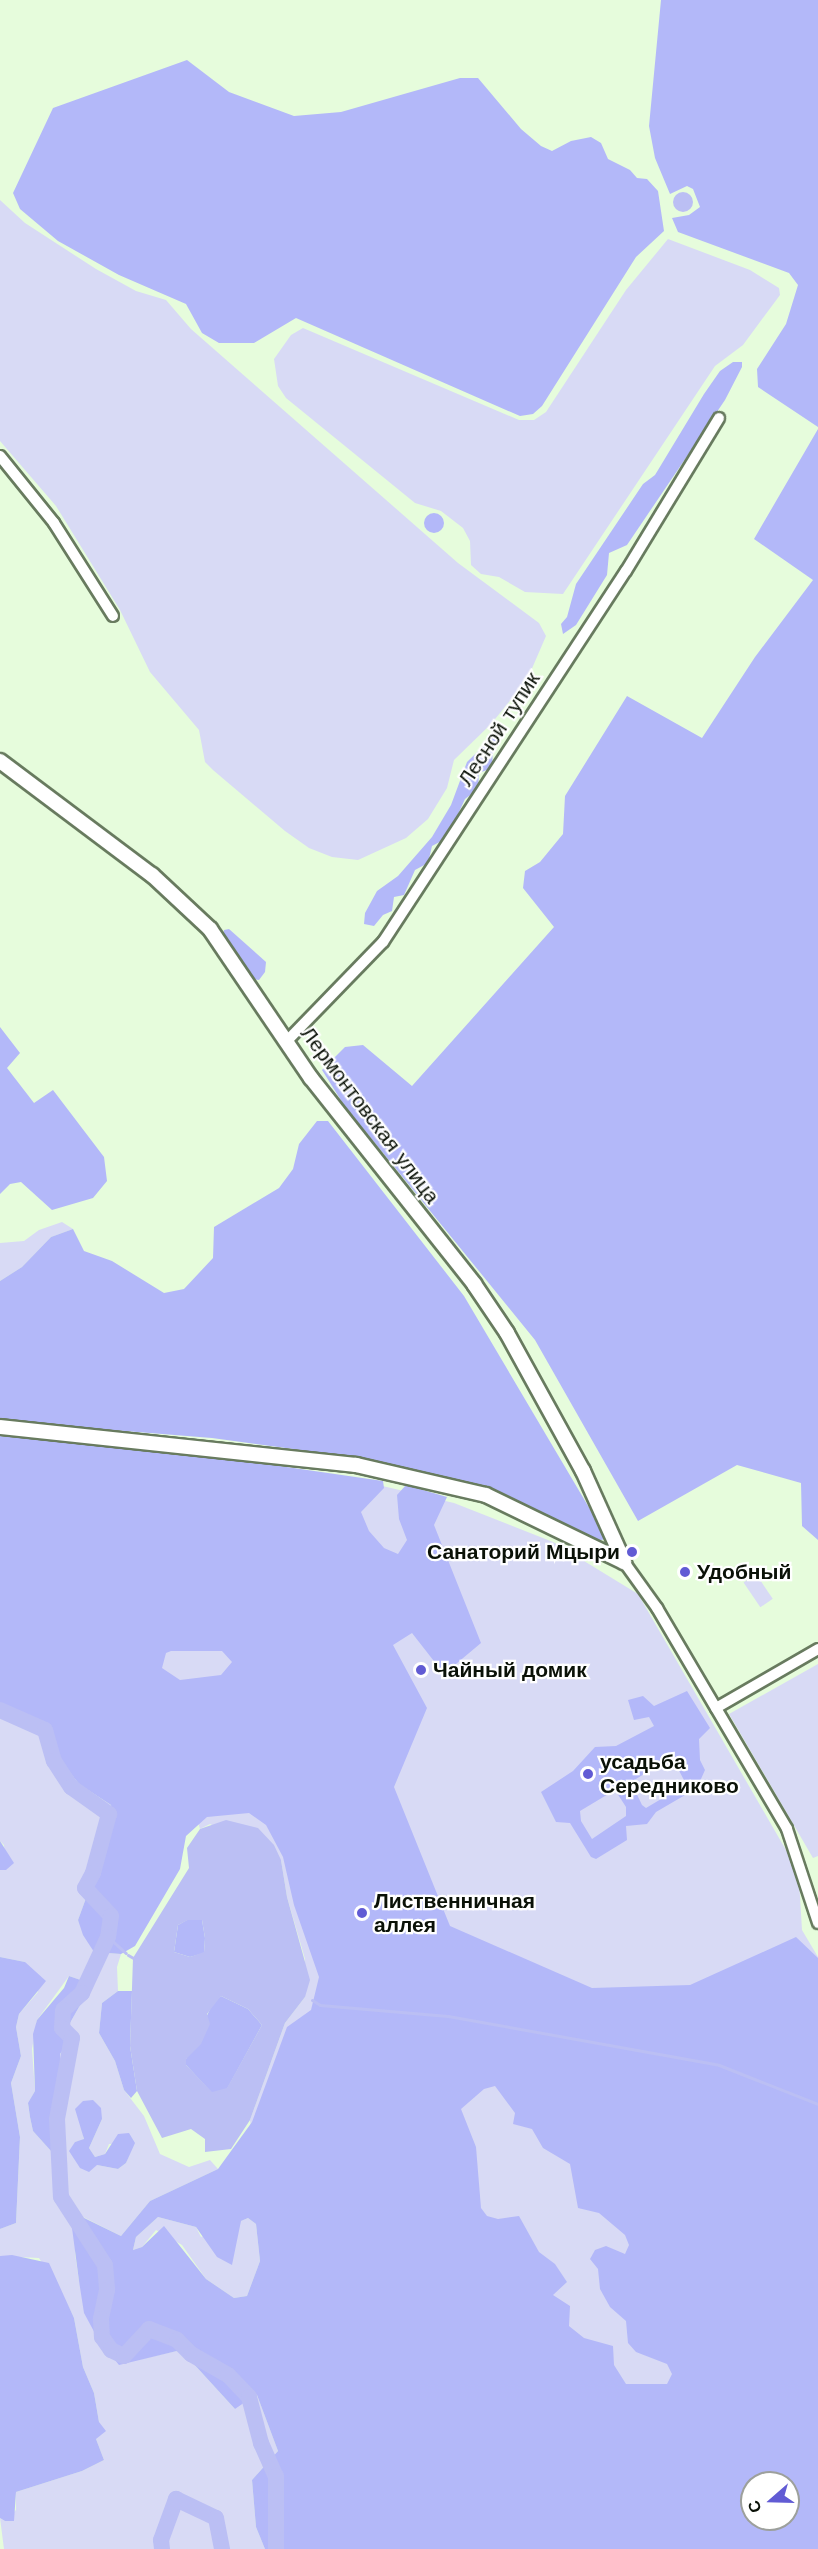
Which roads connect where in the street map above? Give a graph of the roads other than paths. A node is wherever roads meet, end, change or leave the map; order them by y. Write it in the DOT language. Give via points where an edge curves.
graph roads {
  1 [pos="719,418"];
  2 [pos="0,456"];
  3 [pos="113,616"];
  4 [pos="0,761"];
  5 [pos="287,1041"];
  6 [pos="0,1427"];
  7 [pos="624,1562"];
  8 [pos="818,1649"];
  9 [pos="716,1708"];
  10 [pos="818,1923"];
  1 -- 5 [label="street, Лесной тупик" via="626,572 383,942"];
  2 -- 3 [label="street" via="54,523"];
  4 -- 5 [label="street, Лермонтовская улица" via="185,904 217,938"];
  5 -- 7 [label="street, Лермонтовская улица" via="337,1112 474,1284 507,1333 583,1471"];
  6 -- 7 [label="street" via="178,1444 377,1470 486,1496"];
  7 -- 9 [label="street" via="657,1608"];
  8 -- 9 [label="street"];
  9 -- 10 [label="street" via="787,1829"];
}
